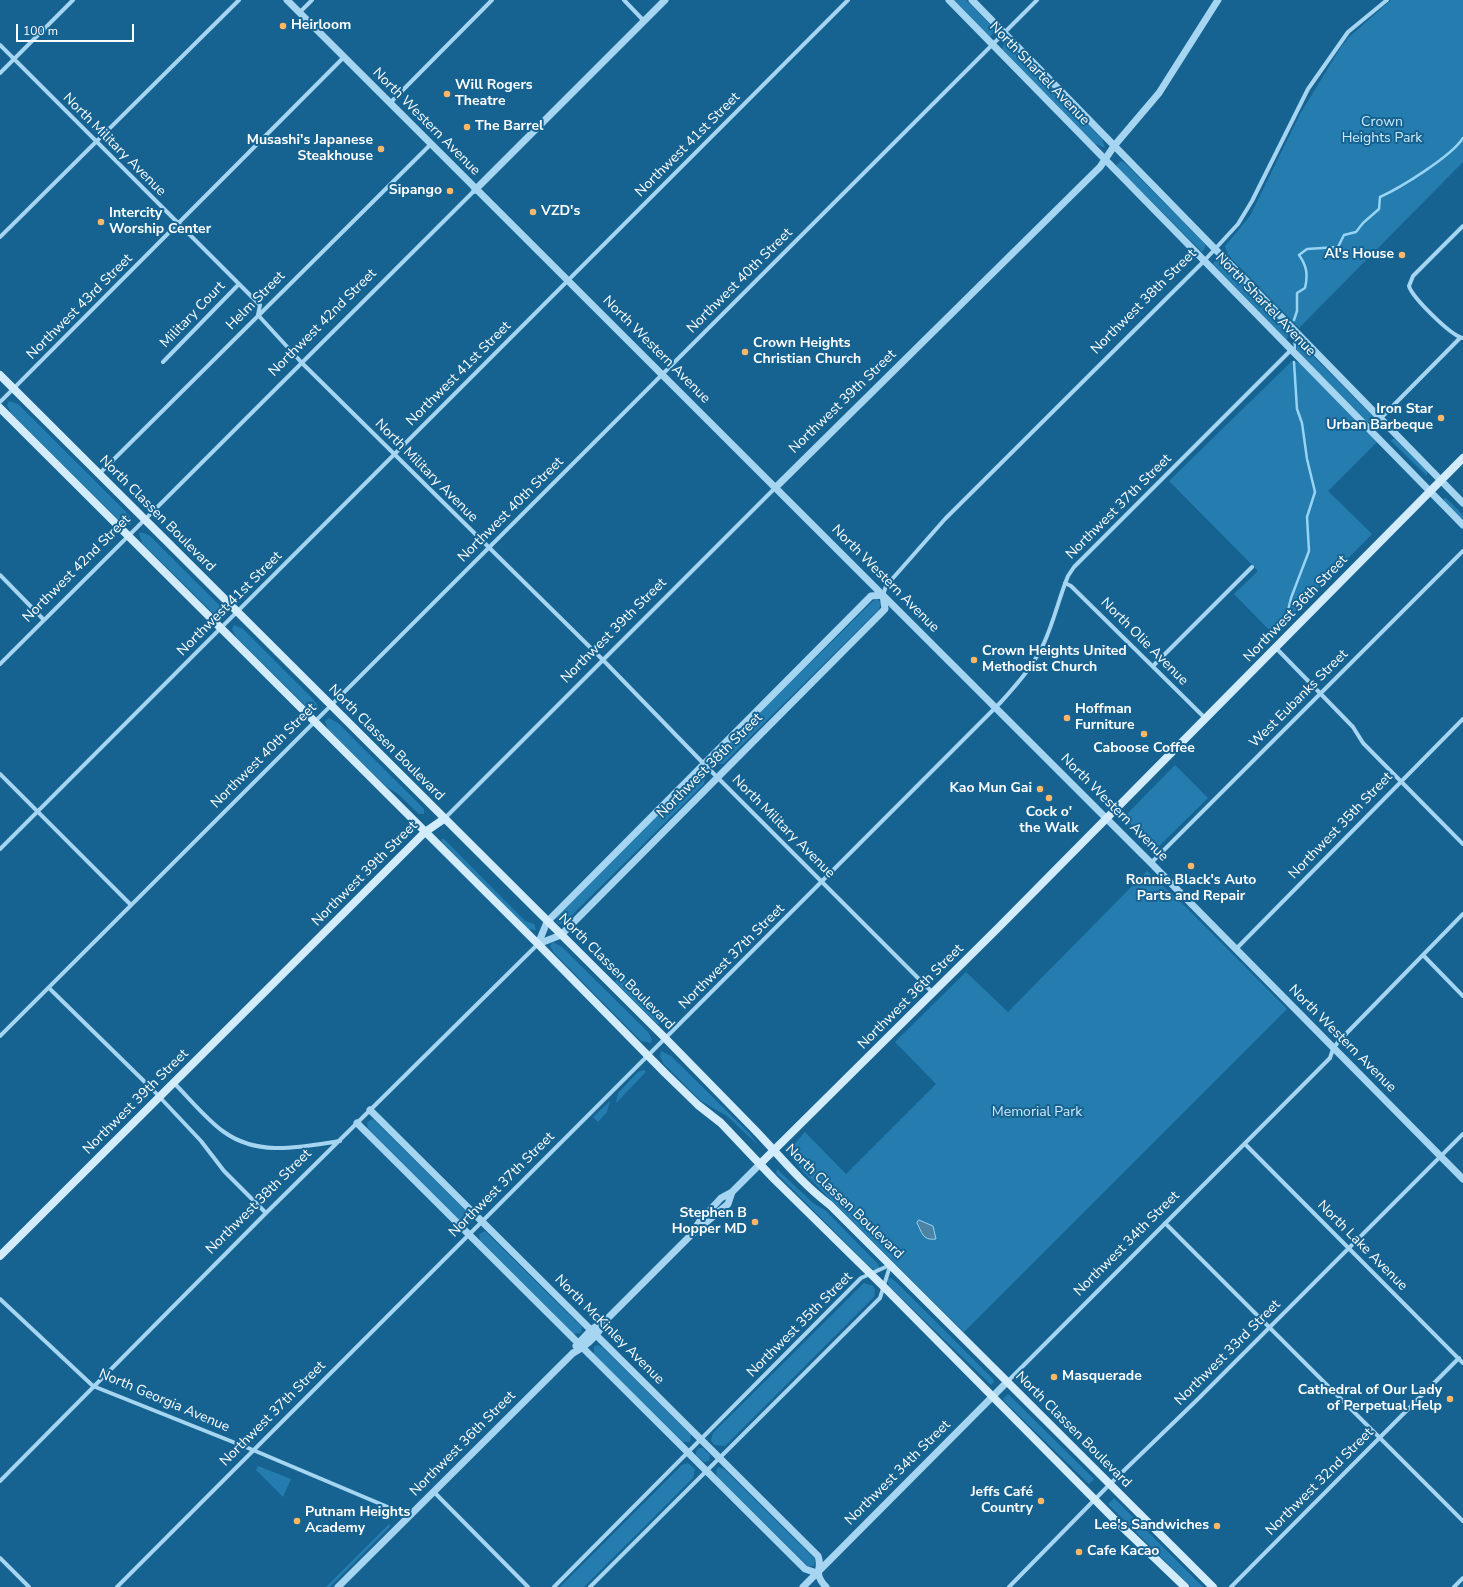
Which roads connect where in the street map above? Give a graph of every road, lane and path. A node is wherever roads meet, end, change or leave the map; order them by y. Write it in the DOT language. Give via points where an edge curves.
graph roads {
  1 [pos="73,0"];
  2 [pos="239,0"];
  3 [pos="286,0"];
  4 [pos="312,0"];
  5 [pos="492,0"];
  6 [pos="624,0"];
  7 [pos="665,0"];
  8 [pos="848,0"];
  9 [pos="949,0"];
  10 [pos="972,0"];
  11 [pos="1037,0"];
  12 [pos="1218,0"];
  13 [pos="1387,0"];
  14 [pos="299,13"];
  15 [pos="644,21"];
  16 [pos="1004,33"];
  17 [pos="0,44"];
  18 [pos="992,44"];
  19 [pos="344,57"];
  20 [pos="14,59"];
  21 [pos="0,73"];
  22 [pos="390,103"];
  23 [pos="96,142"];
  24 [pos="430,145"];
  25 [pos="1114,146"];
  26 [pos="1105,160"];
  27 [pos="475,190"];
  28 [pos="178,225"];
  29 [pos="1463,226"];
  30 [pos="0,237"];
  31 [pos="1215,249"];
  32 [pos="1204,261"];
  33 [pos="568,281"];
  34 [pos="239,284"];
  35 [pos="258,315"];
  36 [pos="1462,338"];
  37 [pos="1288,350"];
  38 [pos="162,362"];
  39 [pos="302,363"];
  40 [pos="662,375"];
  41 [pos="0,376"];
  42 [pos="14,389"];
  43 [pos="0,402"];
  44 [pos="0,408"];
  45 [pos="1381,419"];
  46 [pos="1369,430"];
  47 [pos="394,455"];
  48 [pos="1463,458"];
  49 [pos="99,474"];
  50 [pos="1441,480"];
  51 [pos="775,488"];
  52 [pos="1430,491"];
  53 [pos="1463,503"];
  54 [pos="144,520"];
  55 [pos="1463,525"];
  56 [pos="128,536"];
  57 [pos="488,548"];
  58 [pos="1463,551"];
  59 [pos="1252,567"];
  60 [pos="0,576"];
  61 [pos="1065,583"];
  62 [pos="882,595"];
  63 [pos="237,612"];
  64 [pos="44,620"];
  65 [pos="221,628"];
  66 [pos="1276,648"];
  67 [pos="603,660"];
  68 [pos="0,664"];
  69 [pos="1153,666"];
  70 [pos="1320,693"];
  71 [pos="330,706"];
  72 [pos="996,708"];
  73 [pos="1463,718"];
  74 [pos="1206,719"];
  75 [pos="315,722"];
  76 [pos="704,764"];
  77 [pos="0,774"];
  78 [pos="717,776"];
  79 [pos="1400,781"];
  80 [pos="38,811"];
  81 [pos="1106,818"];
  82 [pos="444,819"];
  83 [pos="425,832"];
  84 [pos="1463,844"];
  85 [pos="0,849"];
  86 [pos="1152,863"];
  87 [pos="822,882"];
  88 [pos="131,905"];
  89 [pos="1463,914"];
  90 [pos="547,922"];
  91 [pos="561,934"];
  92 [pos="538,944"];
  93 [pos="1236,949"];
  94 [pos="1423,955"];
  95 [pos="49,988"];
  96 [pos="933,993"];
  97 [pos="1463,996"];
  98 [pos="0,1036"];
  99 [pos="666,1039"];
  100 [pos="1333,1049"];
  101 [pos="649,1055"];
  102 [pos="174,1083"];
  103 [pos="159,1098"];
  104 [pos="370,1110"];
  105 [pos="358,1123"];
  106 [pos="1463,1134"];
  107 [pos="340,1141"];
  108 [pos="1244,1144"];
  109 [pos="774,1151"];
  110 [pos="1440,1156"];
  111 [pos="760,1164"];
  112 [pos="1463,1179"];
  113 [pos="266,1213"];
  114 [pos="482,1221"];
  115 [pos="1165,1223"];
  116 [pos="469,1233"];
  117 [pos="1349,1248"];
  118 [pos="0,1256"];
  119 [pos="890,1265"];
  120 [pos="871,1274"];
  121 [pos="884,1287"];
  122 [pos="0,1299"];
  123 [pos="607,1319"];
  124 [pos="1269,1327"];
  125 [pos="591,1330"];
  126 [pos="596,1336"];
  127 [pos="578,1342"];
  128 [pos="584,1348"];
  129 [pos="573,1353"];
  130 [pos="1458,1358"];
  131 [pos="1463,1363"];
  132 [pos="1007,1382"];
  133 [pos="93,1386"];
  134 [pos="992,1397"];
  135 [pos="1380,1437"];
  136 [pos="701,1440"];
  137 [pos="253,1450"];
  138 [pos="688,1452"];
  139 [pos="719,1458"];
  140 [pos="706,1470"];
  141 [pos="0,1481"];
  142 [pos="1109,1485"];
  143 [pos="434,1492"];
  144 [pos="1095,1499"];
  145 [pos="409,1516"];
  146 [pos="1463,1520"];
  147 [pos="0,1558"];
  148 [pos="817,1573"];
  149 [pos="1463,1578"];
  150 [pos="29,1587"];
  151 [pos="117,1587"];
  152 [pos="338,1587"];
  153 [pos="528,1587"];
  154 [pos="554,1587"];
  155 [pos="590,1587"];
  156 [pos="803,1587"];
  157 [pos="826,1587"];
  158 [pos="1009,1587"];
  159 [pos="1185,1587"];
  160 [pos="1213,1587"];
  161 [pos="1231,1587"];
  162 [pos="1454,1587"];
  1 -- 20 [label="street"];
  2 -- 23 [label="street"];
  3 -- 14 [label="street, North Western Avenue"];
  4 -- 14 [label="street"];
  5 -- 22 [label="street"];
  6 -- 15 [label="street"];
  7 -- 15 [label="street, Northwest 42nd Street"];
  8 -- 33 [label="street, Northwest 41st Street"];
  9 -- 18 [label="street, North Shartel Avenue"];
  10 -- 16 [label="street, North Shartel Avenue"];
  11 -- 16 [label="street, Northwest 40th Street"];
  12 -- 25 [label="street, Northwest 39th Street" via="1159,93"];
  13 -- 31 [label="street, Northwest 38th Street" via="1348,32 1313,83 1238,224"];
  14 -- 19 [label="street, North Western Avenue"];
  15 -- 27 [label="street, Northwest 42nd Street"];
  16 -- 18 [label="street, Northwest 40th Street"];
  16 -- 25 [label="street, North Shartel Avenue"];
  17 -- 20 [label="street, North Military Avenue"];
  18 -- 26 [label="street, North Shartel Avenue"];
  18 -- 40 [label="street, Northwest 40th Street"];
  19 -- 22 [label="street, North Western Avenue"];
  19 -- 28 [label="street, Northwest 43rd Street"];
  20 -- 21 [label="street"];
  20 -- 23 [label="street, North Military Avenue"];
  22 -- 24 [label="street, North Western Avenue"];
  23 -- 28 [label="street, North Military Avenue"];
  23 -- 30 [label="street"];
  24 -- 27 [label="street, North Western Avenue"];
  24 -- 35 [label="street, Helm Street"];
  25 -- 26 [label="street, Northwest 39th Street"];
  25 -- 31 [label="street, North Shartel Avenue"];
  26 -- 32 [label="street, North Shartel Avenue"];
  26 -- 51 [label="street, Northwest 39th Street"];
  27 -- 33 [label="street, North Western Avenue"];
  27 -- 39 [label="street, Northwest 42nd Street"];
  28 -- 34 [label="street, North Military Avenue"];
  28 -- 42 [label="street, Northwest 43rd Street"];
  29 -- 36 [label="street" via="1409,283 1414,296 1451,332"];
  31 -- 32 [label="street, Northwest 38th Street"];
  31 -- 45 [label="street, North Shartel Avenue"];
  32 -- 37 [label="street, North Shartel Avenue"];
  32 -- 62 [label="street, Northwest 38th Street" via="944,519 890,581"];
  33 -- 40 [label="street, North Western Avenue"];
  33 -- 47 [label="street, Northwest 41st Street"];
  34 -- 35 [label="street, North Military Avenue" via="260,305"];
  34 -- 38 [label="street, Military Court"];
  35 -- 39 [label="street, North Military Avenue"];
  35 -- 49 [label="street, Helm Street"];
  36 -- 45 [label="street"];
  37 -- 46 [label="street, North Shartel Avenue"];
  37 -- 61 [label="street, Northwest 37th Street" via="1074,567"];
  39 -- 47 [label="street, North Military Avenue"];
  39 -- 54 [label="street, Northwest 42nd Street"];
  40 -- 51 [label="street, North Western Avenue"];
  40 -- 57 [label="street, Northwest 40th Street"];
  41 -- 42 [label="main road, North Classen Boulevard"];
  42 -- 43 [label="street, Northwest 43rd Street"];
  42 -- 49 [label="main road, North Classen Boulevard"];
  44 -- 56 [label="main road"];
  45 -- 46 [label="street"];
  45 -- 50 [label="street, North Shartel Avenue"];
  46 -- 52 [label="street, North Shartel Avenue"];
  47 -- 57 [label="street, North Military Avenue"];
  47 -- 63 [label="street, Northwest 41st Street"];
  48 -- 50 [label="main road, Northwest 36th Street"];
  49 -- 54 [label="main road, North Classen Boulevard"];
  50 -- 52 [label="main road, Northwest 36th Street"];
  50 -- 53 [label="street, North Shartel Avenue"];
  51 -- 62 [label="street, North Western Avenue"];
  51 -- 67 [label="street, Northwest 39th Street"];
  52 -- 55 [label="street, North Shartel Avenue"];
  52 -- 66 [label="main road, Northwest 36th Street"];
  54 -- 56 [label="street, Northwest 42nd Street"];
  54 -- 63 [label="main road, North Classen Boulevard"];
  56 -- 64 [label="street, Northwest 42nd Street"];
  56 -- 65 [label="main road"];
  57 -- 67 [label="street, North Military Avenue"];
  57 -- 71 [label="street, Northwest 40th Street"];
  58 -- 70 [label="street, West Eubanks Street"];
  59 -- 69 [label="street"];
  60 -- 64 [label="street"];
  61 -- 69 [label="street, North Olie Avenue"];
  61 -- 72 [label="street, Northwest 37th Street" via="1044,643 1015,687"];
  62 -- 72 [label="street, North Western Avenue"];
  62 -- 76 [label="street, Northwest 38th Street" via="872,596"];
  62 -- 78 [label="street, Northwest 38th Street" via="885,608"];
  63 -- 65 [label="street, Northwest 41st Street"];
  63 -- 71 [label="main road, North Classen Boulevard"];
  64 -- 68 [label="street, Northwest 42nd Street"];
  65 -- 75 [label="main road"];
  65 -- 80 [label="street, Northwest 41st Street"];
  66 -- 70 [label="street"];
  66 -- 74 [label="main road, Northwest 36th Street"];
  67 -- 76 [label="street, North Military Avenue"];
  67 -- 82 [label="street, Northwest 39th Street"];
  69 -- 74 [label="street, North Olie Avenue"];
  70 -- 79 [label="street"];
  70 -- 86 [label="street, West Eubanks Street"];
  71 -- 75 [label="street, Northwest 40th Street"];
  71 -- 82 [label="main road, North Classen Boulevard"];
  72 -- 81 [label="street, North Western Avenue"];
  72 -- 87 [label="street, Northwest 37th Street"];
  73 -- 79 [label="street, Northwest 35th Street"];
  74 -- 81 [label="main road, Northwest 36th Street"];
  75 -- 83 [label="main road"];
  75 -- 88 [label="street, Northwest 40th Street"];
  76 -- 78 [label="street, North Military Avenue"];
  76 -- 90 [label="street, Northwest 38th Street"];
  77 -- 80 [label="street"];
  78 -- 87 [label="street, North Military Avenue"];
  78 -- 91 [label="street, Northwest 38th Street"];
  79 -- 84 [label="street"];
  79 -- 93 [label="street, Northwest 35th Street"];
  80 -- 85 [label="street, Northwest 41st Street"];
  80 -- 88 [label="street"];
  81 -- 86 [label="street, North Western Avenue"];
  81 -- 96 [label="main road, Northwest 36th Street"];
  82 -- 83 [label="main road, Northwest 39th Street"];
  82 -- 90 [label="main road, North Classen Boulevard"];
  83 -- 92 [label="main road"];
  83 -- 102 [label="main road, Northwest 39th Street"];
  86 -- 93 [label="street, North Western Avenue"];
  87 -- 96 [label="street, North Military Avenue"];
  87 -- 99 [label="street, Northwest 37th Street"];
  88 -- 95 [label="street, Northwest 40th Street"];
  89 -- 94 [label="street, Northwest 34th Street"];
  90 -- 91 [label="main road, North Classen Boulevard"];
  90 -- 92 [label="street, Northwest 38th Street"];
  91 -- 92 [label="street, Northwest 38th Street"];
  91 -- 99 [label="main road, North Classen Boulevard"];
  92 -- 101 [label="main road"];
  92 -- 104 [label="street, Northwest 38th Street"];
  93 -- 100 [label="street, North Western Avenue"];
  94 -- 97 [label="street"];
  94 -- 100 [label="street, Northwest 34th Street"];
  95 -- 98 [label="street, Northwest 40th Street"];
  95 -- 103 [label="street"];
  96 -- 109 [label="main road, Northwest 36th Street"];
  99 -- 101 [label="street, Northwest 37th Street"];
  99 -- 109 [label="main road, North Classen Boulevard"];
  100 -- 108 [label="street, Northwest 34th Street" via="1330,1058"];
  100 -- 110 [label="street, North Western Avenue"];
  101 -- 111 [label="main road"];
  101 -- 114 [label="street, Northwest 37th Street"];
  102 -- 103 [label="main road, Northwest 39th Street"];
  102 -- 107 [label="street" via="224,1132 243,1142 266,1149 291,1149"];
  103 -- 113 [label="street" via="201,1141 224,1171"];
  103 -- 118 [label="main road, Northwest 39th Street"];
  104 -- 105 [label="street, Northwest 38th Street"];
  104 -- 114 [label="street, North McKinley Avenue"];
  105 -- 107 [label="street, Northwest 38th Street"];
  105 -- 116 [label="street, North McKinley Avenue"];
  106 -- 110 [label="street, Northwest 33rd Street"];
  107 -- 113 [label="street, Northwest 38th Street"];
  108 -- 115 [label="street, Northwest 34th Street"];
  108 -- 117 [label="street, North Lake Avenue"];
  109 -- 111 [label="main road, Northwest 36th Street"];
  109 -- 119 [label="main road, North Classen Boulevard"];
  110 -- 112 [label="street, North Western Avenue"];
  110 -- 117 [label="street, Northwest 33rd Street"];
  111 -- 120 [label="main road"];
  111 -- 123 [label="street, Northwest 36th Street" via="732,1192 728,1204 692,1234"];
  113 -- 133 [label="street, Northwest 38th Street"];
  114 -- 116 [label="street, Northwest 37th Street"];
  114 -- 125 [label="street, North McKinley Avenue"];
  115 -- 124 [label="street"];
  115 -- 132 [label="street, Northwest 34th Street"];
  116 -- 127 [label="street, North McKinley Avenue"];
  116 -- 137 [label="street, Northwest 37th Street"];
  117 -- 124 [label="street, Northwest 33rd Street"];
  117 -- 130 [label="street, North Lake Avenue"];
  119 -- 120 [label="street, Northwest 35th Street"];
  119 -- 121 [label="street"];
  119 -- 132 [label="main road, North Classen Boulevard"];
  120 -- 121 [label="main road"];
  120 -- 136 [label="street, Northwest 35th Street" via="861,1278"];
  121 -- 134 [label="main road"];
  121 -- 139 [label="street" via="880,1298"];
  122 -- 133 [label="street, North Georgia Avenue"];
  123 -- 125 [label="street, Northwest 36th Street"];
  123 -- 126 [label="street, Northwest 36th Street"];
  124 -- 135 [label="street"];
  124 -- 142 [label="street, Northwest 33rd Street"];
  125 -- 126 [label="street, North McKinley Avenue"];
  125 -- 127 [label="street, Northwest 36th Street"];
  126 -- 128 [label="street, Northwest 36th Street"];
  126 -- 136 [label="street, North McKinley Avenue"];
  127 -- 128 [label="street, North McKinley Avenue"];
  127 -- 129 [label="street, Northwest 36th Street"];
  128 -- 129 [label="street, Northwest 36th Street"];
  128 -- 138 [label="street, North McKinley Avenue"];
  129 -- 143 [label="street, Northwest 36th Street"];
  130 -- 131 [label="street, North Lake Avenue"];
  130 -- 135 [label="street, Northwest 32nd Street"];
  132 -- 134 [label="street, Northwest 34th Street"];
  132 -- 142 [label="main road, North Classen Boulevard"];
  133 -- 137 [label="street, North Georgia Avenue"];
  133 -- 141 [label="street, Northwest 38th Street"];
  134 -- 144 [label="main road"];
  134 -- 148 [label="street, Northwest 34th Street"];
  135 -- 146 [label="street"];
  135 -- 161 [label="street, Northwest 32nd Street"];
  136 -- 138 [label="street, Northwest 35th Street"];
  136 -- 139 [label="street, North McKinley Avenue"];
  137 -- 145 [label="street, North Georgia Avenue"];
  137 -- 151 [label="street, Northwest 37th Street"];
  138 -- 140 [label="street, North McKinley Avenue"];
  138 -- 154 [label="street, Northwest 35th Street"];
  139 -- 140 [label="street"];
  139 -- 148 [label="street, North McKinley Avenue" via="818,1556"];
  140 -- 148 [label="street, North McKinley Avenue" via="805,1569"];
  140 -- 155 [label="street"];
  142 -- 144 [label="street, Northwest 33rd Street"];
  142 -- 160 [label="main road, North Classen Boulevard"];
  143 -- 145 [label="street, Northwest 36th Street"];
  143 -- 153 [label="street"];
  144 -- 158 [label="street, Northwest 33rd Street"];
  144 -- 159 [label="main road"];
  145 -- 152 [label="street, Northwest 36th Street"];
  147 -- 150 [label="street"];
  148 -- 156 [label="street, Northwest 34th Street"];
  148 -- 157 [label="street, North McKinley Avenue"];
  149 -- 162 [label="street"];
}
